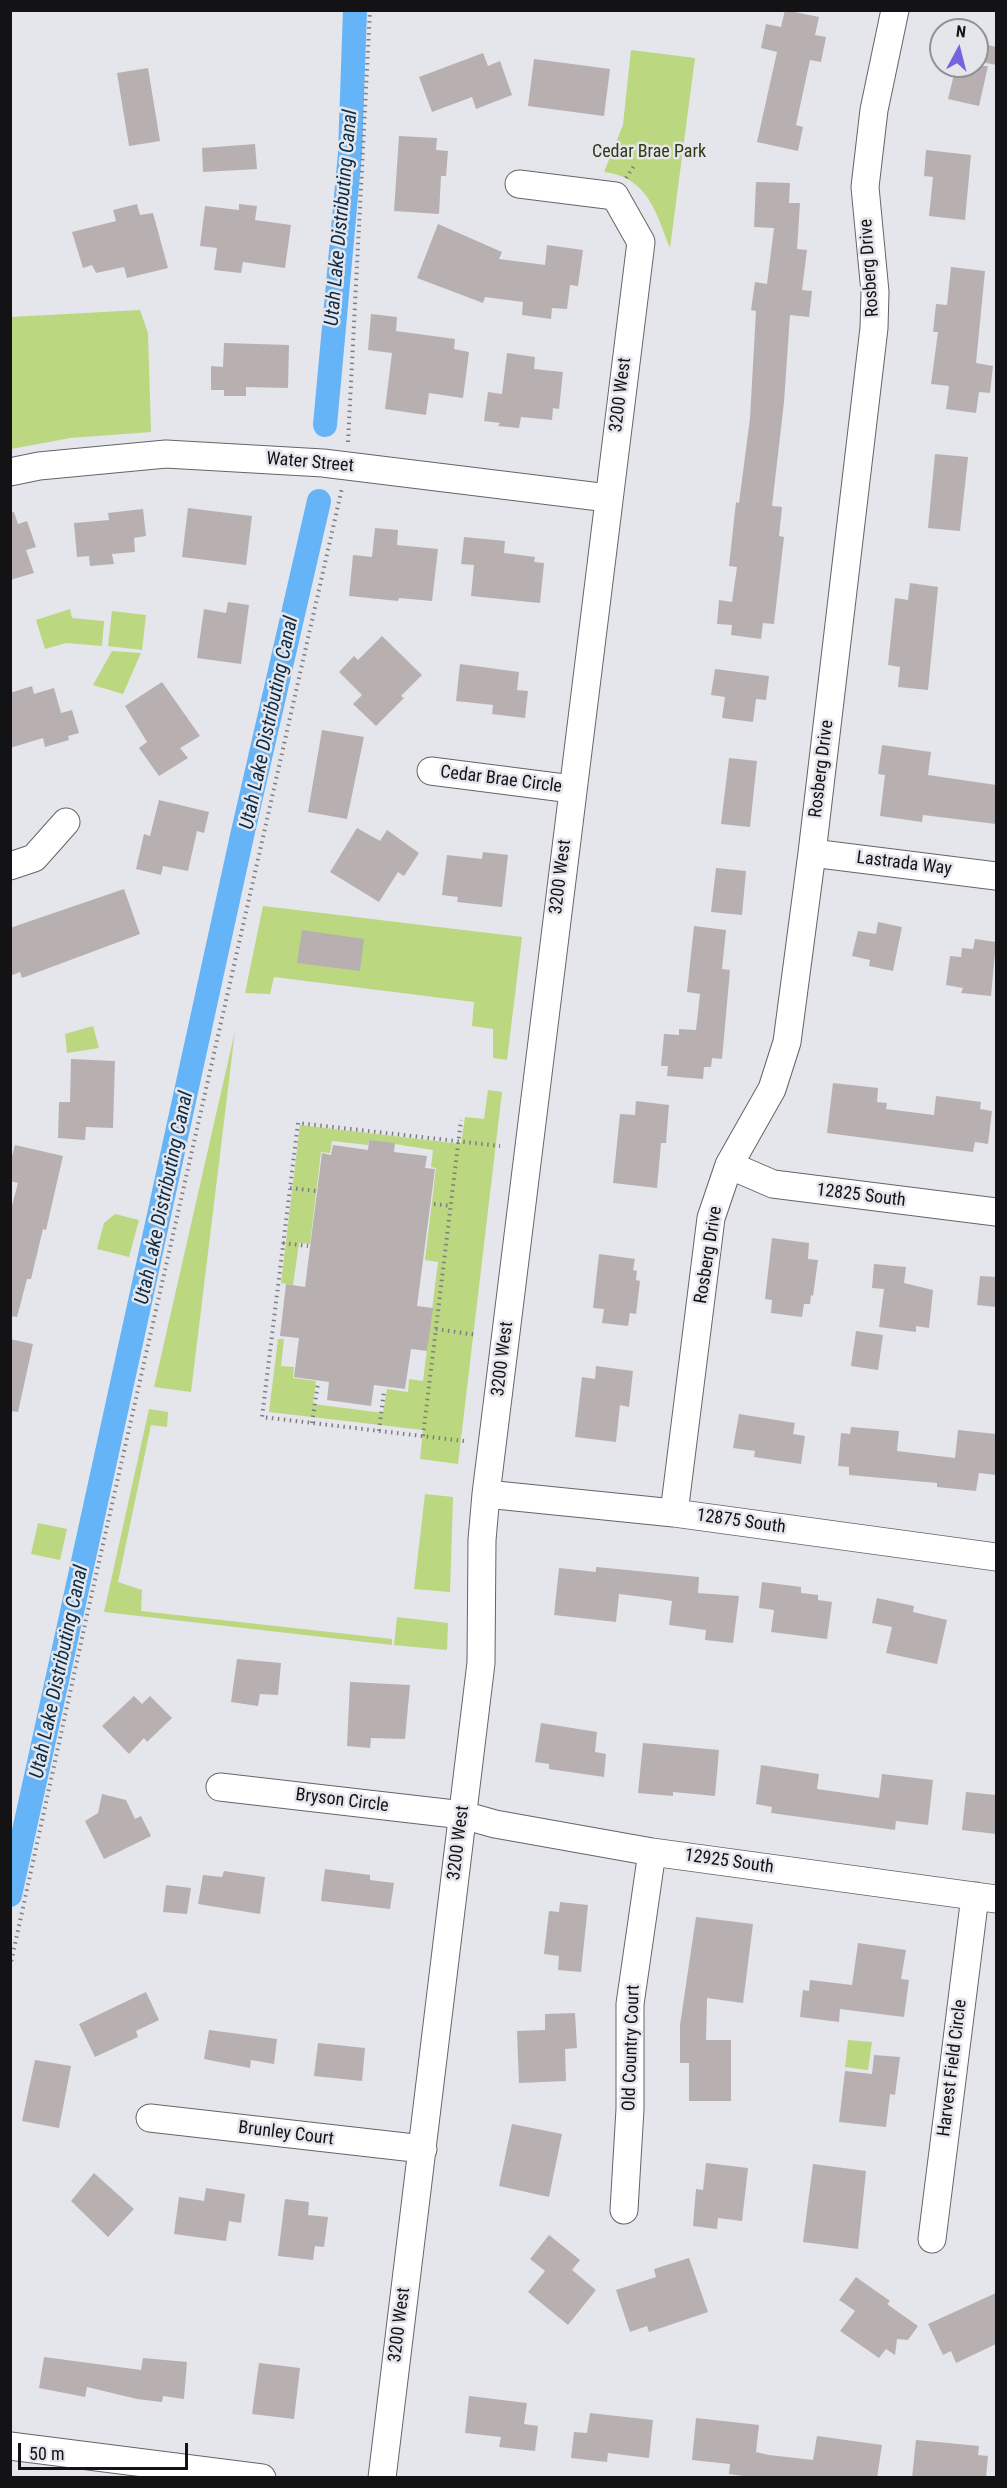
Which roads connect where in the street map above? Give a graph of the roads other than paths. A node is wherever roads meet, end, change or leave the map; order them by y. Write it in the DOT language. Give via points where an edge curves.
graph roads {
  1 [pos="895,10"];
  2 [pos="519,184"];
  3 [pos="10,472"];
  4 [pos="608,498"];
  5 [pos="431,771"];
  6 [pos="572,789"];
  7 [pos="66,822"];
  8 [pos="812,853"];
  9 [pos="10,866"];
  10 [pos="996,876"];
  11 [pos="729,1165"];
  12 [pos="996,1212"];
  13 [pos="486,1494"];
  14 [pos="674,1513"];
  15 [pos="996,1557"];
  16 [pos="220,1787"];
  17 [pos="463,1815"];
  18 [pos="652,1852"];
  19 [pos="986,1898"];
  20 [pos="150,2118"];
  21 [pos="423,2150"];
  22 [pos="624,2210"];
  23 [pos="932,2239"];
  24 [pos="10,2446"];
  25 [pos="169,2471"];
  26 [pos="262,2478"];
  27 [pos="381,2478"];
  1 -- 8 [label="street, Rosberg Drive" via="868,149 865,187 875,292 874,328"];
  2 -- 4 [label="street, 3200 West" via="615,196 641,242"];
  3 -- 4 [label="street, Water Street" via="166,454 323,463"];
  4 -- 6 [label="street, 3200 West"];
  5 -- 6 [label="street, Cedar Brae Circle"];
  6 -- 13 [label="street, 3200 West"];
  7 -- 9 [label="street" via="34,858"];
  8 -- 10 [label="street, Lastrada Way"];
  8 -- 11 [label="street, Rosberg Drive" via="787,1042 772,1089"];
  11 -- 12 [label="street, 12825 South" via="759,1180 788,1187"];
  11 -- 14 [label="street, Rosberg Drive" via="711,1218"];
  13 -- 14 [label="street, 12875 South"];
  13 -- 17 [label="street, 3200 West" via="481,1663"];
  14 -- 15 [label="street, 12875 South"];
  16 -- 17 [label="street, Bryson Circle"];
  17 -- 18 [label="street, 12925 South"];
  17 -- 21 [label="street, 3200 West"];
  18 -- 19 [label="street, 12925 South"];
  18 -- 22 [label="street, Old Country Court" via="630,2004 630,2109"];
  19 -- 23 [label="street, Harvest Field Circle"];
  20 -- 21 [label="street, Brunley Court"];
  21 -- 27 [label="street, 3200 West"];
  24 -- 25 [label="street"];
  25 -- 26 [label="street"];
}
